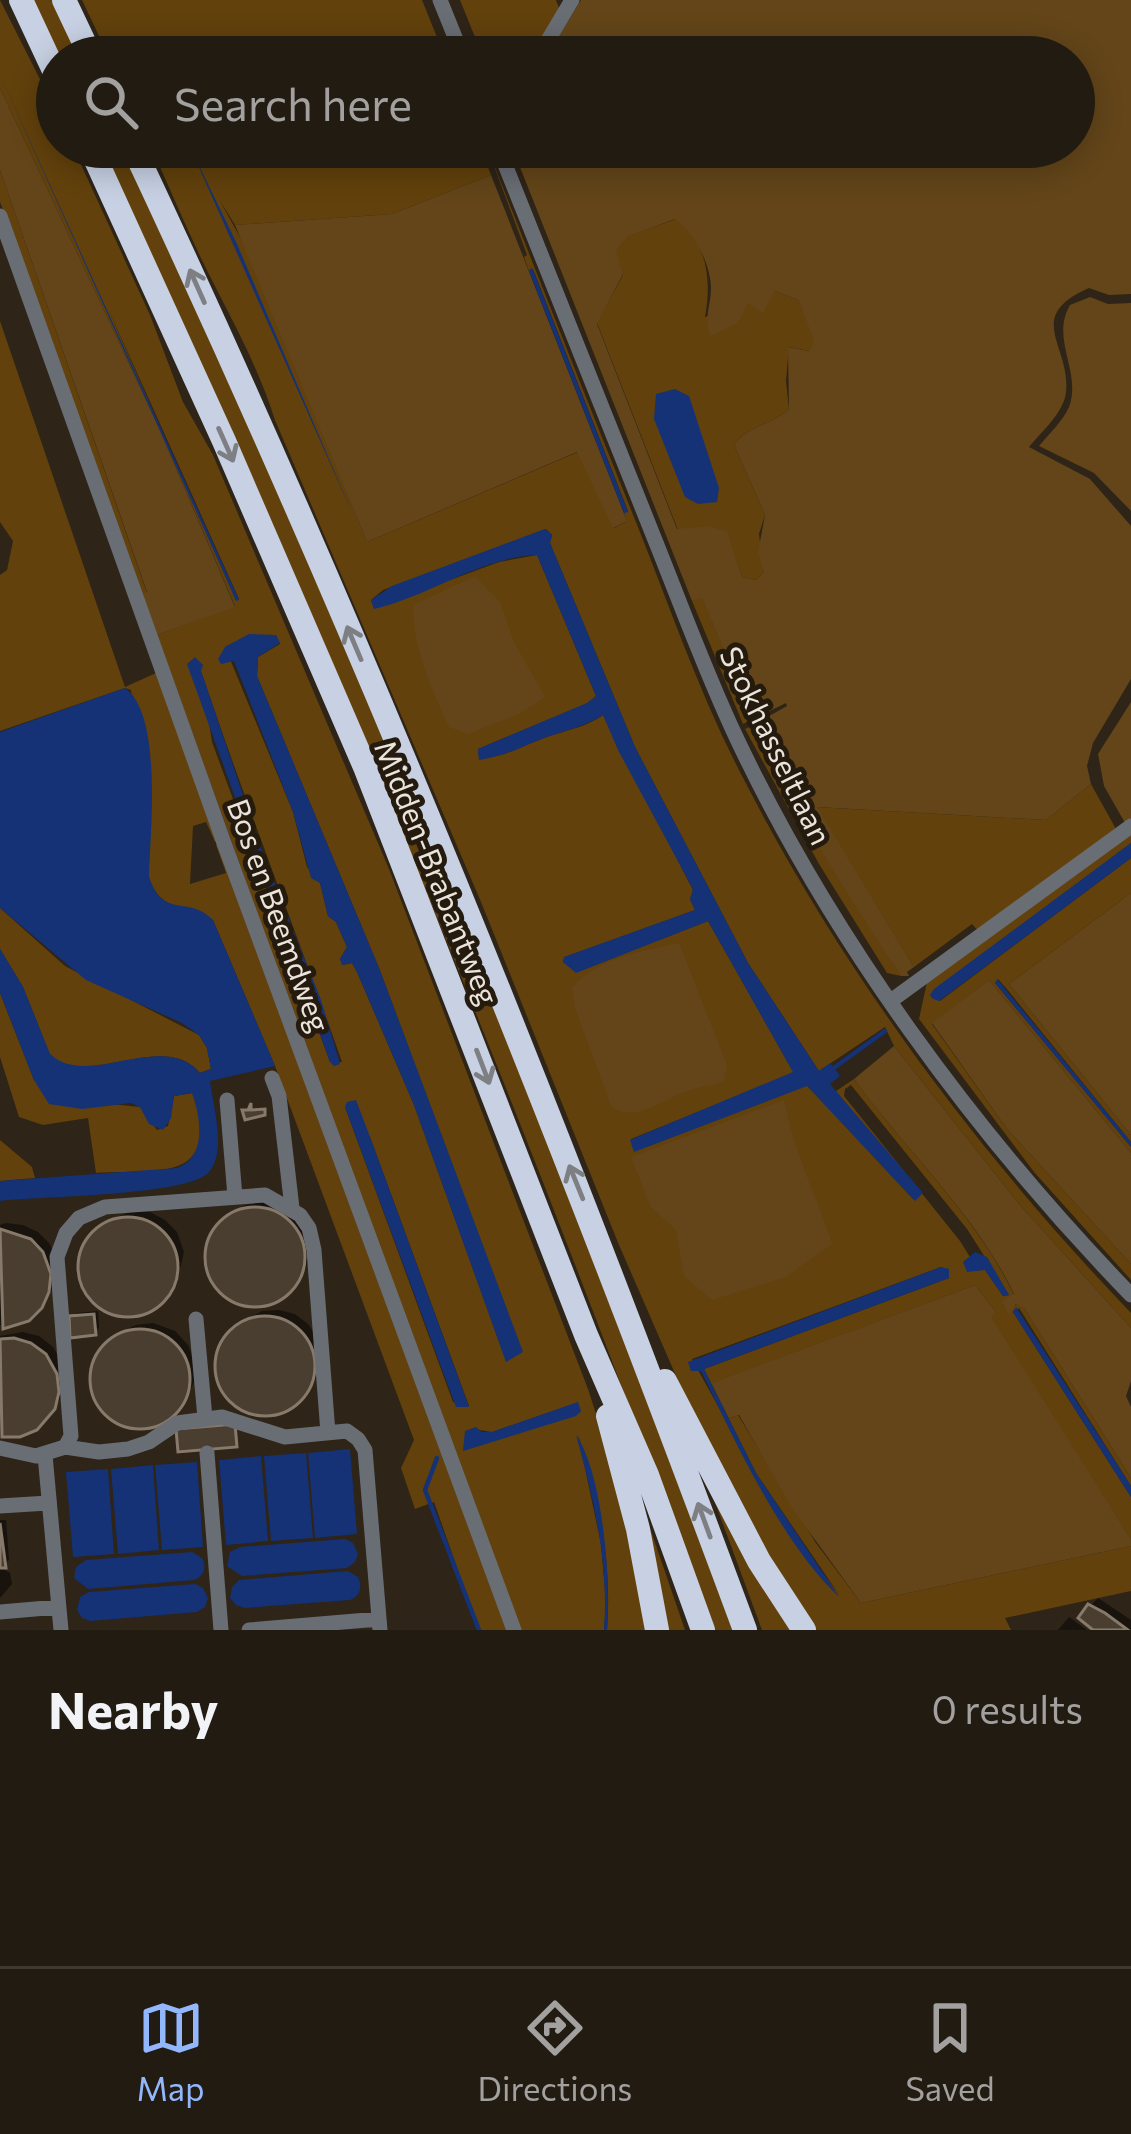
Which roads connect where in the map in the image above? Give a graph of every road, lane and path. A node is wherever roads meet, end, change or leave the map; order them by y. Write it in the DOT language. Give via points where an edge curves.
graph roads {
  1 [pos="21,0"];
  2 [pos="64,0"];
  3 [pos="440,0"];
  4 [pos="572,0"];
  5 [pos="38,36"];
  6 [pos="81,36"];
  7 [pos="455,36"];
  8 [pos="551,36"];
  9 [pos="100,168"];
  10 [pos="142,168"];
  11 [pos="506,168"];
  12 [pos="0,216"];
  13 [pos="1131,826"];
  14 [pos="892,1000"];
  15 [pos="272,1078"];
  16 [pos="227,1100"];
  17 [pos="235,1197"];
  18 [pos="292,1208"];
  19 [pos="1131,1294"];
  20 [pos="629,1318"];
  21 [pos="196,1319"];
  22 [pos="586,1335"];
  23 [pos="205,1418"];
  24 [pos="328,1432"];
  25 [pos="65,1447"];
  26 [pos="0,1448"];
  27 [pos="207,1454"];
  28 [pos="45,1455"];
  29 [pos="48,1503"];
  30 [pos="0,1506"];
  31 [pos="58,1607"];
  32 [pos="0,1612"];
  33 [pos="379,1625"];
  34 [pos="61,1630"];
  35 [pos="221,1630"];
  36 [pos="249,1630"];
  37 [pos="514,1630"];
  38 [pos="657,1630"];
  39 [pos="703,1630"];
  40 [pos="745,1630"];
  41 [pos="804,1630"];
  1 -- 5 [label="highway"];
  2 -- 6 [label="highway"];
  3 -- 7 [label="street"];
  4 -- 8 [label="street"];
  9 -- 22 [label="highway, Midden-Brabantweg, one-way" via="365,766"];
  20 -- 10 [label="highway, Midden-Brabantweg, one-way" via="362,660"];
  11 -- 14 [label="street, Stokhasseltlaan" via="736,738"];
  12 -- 37 [label="street, Bos en Beemdweg"];
  13 -- 14 [label="street"];
  14 -- 19 [label="street, Stokhasseltlaan" via="1020,1173"];
  15 -- 18 [label="street"];
  16 -- 17 [label="street"];
  17 -- 18 [label="street" via="265,1195"];
  17 -- 25 [label="street" via="105,1207 66,1233 57,1257 71,1436"];
  18 -- 24 [label="street" via="313,1244"];
  40 -- 20 [label="highway, Midden-Brabantweg, one-way"];
  20 -- 41 [label="highway"];
  21 -- 23 [label="street"];
  22 -- 38 [label="highway"];
  22 -- 39 [label="highway, Midden-Brabantweg"];
  23 -- 24 [label="street" via="231,1418 285,1437"];
  23 -- 25 [label="street" via="128,1449"];
  24 -- 33 [label="street" via="347,1431 365,1450"];
  25 -- 28 [label="street"];
  26 -- 28 [label="street"];
  27 -- 35 [label="street"];
  28 -- 29 [label="street"];
  29 -- 30 [label="street"];
  29 -- 31 [label="street"];
  31 -- 32 [label="street"];
  31 -- 34 [label="street"];
  33 -- 36 [label="street"];
}
